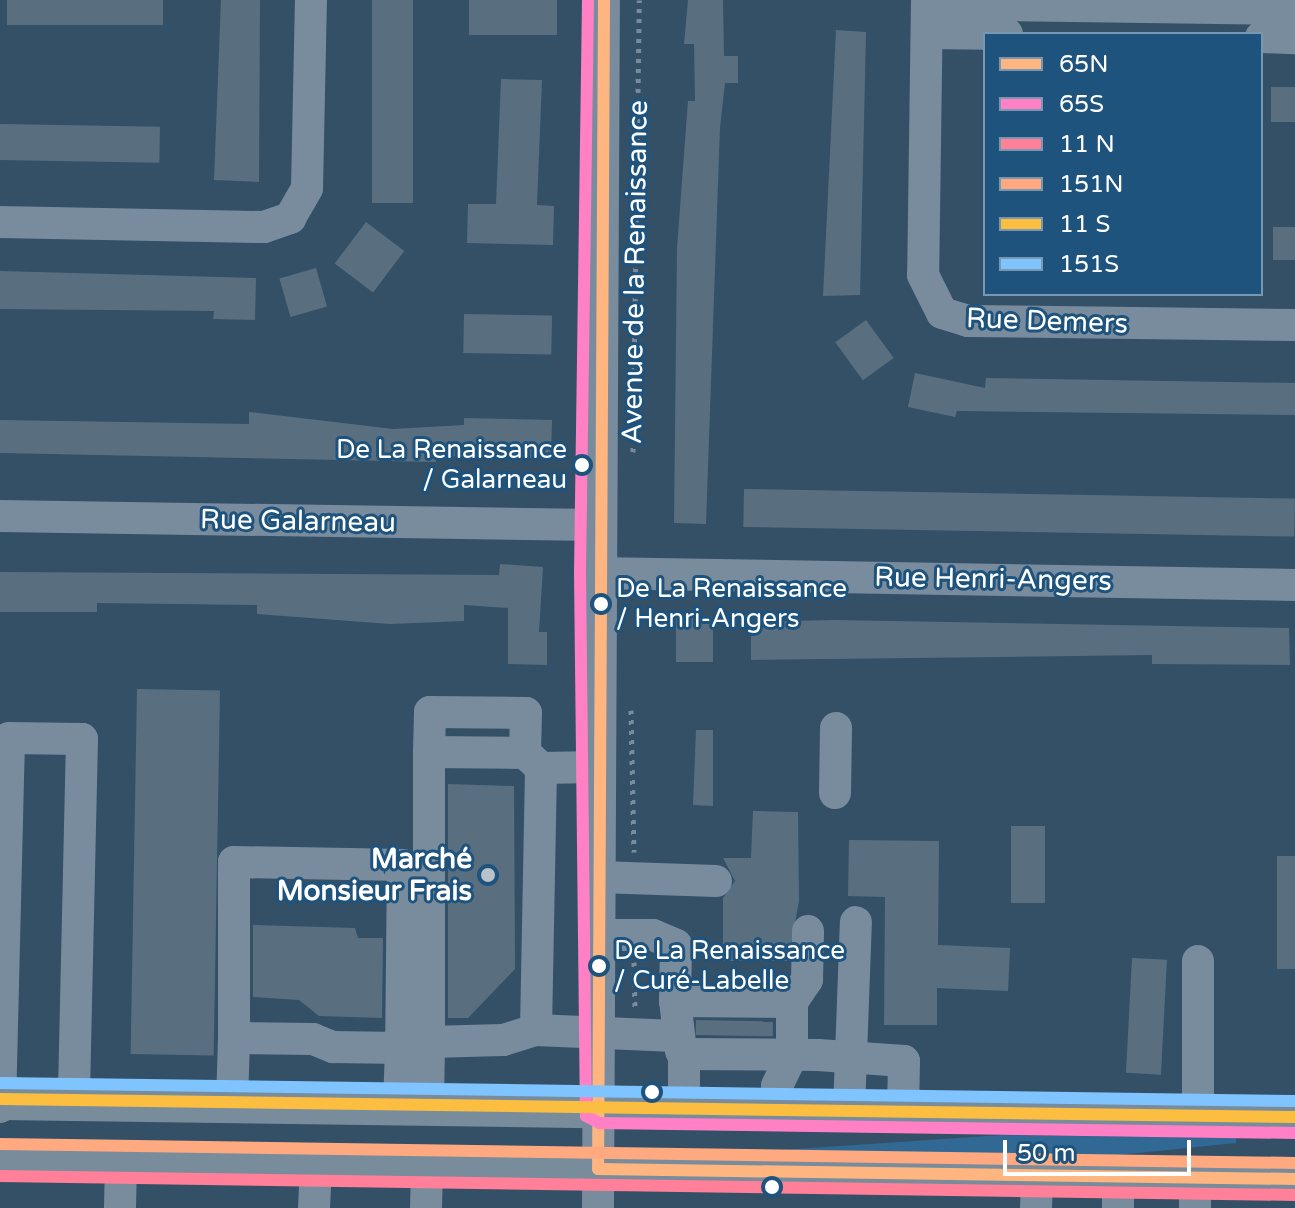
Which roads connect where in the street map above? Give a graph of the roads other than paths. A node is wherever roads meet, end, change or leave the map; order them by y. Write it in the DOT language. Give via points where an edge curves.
graph roads {
  1 [pos="311,0"];
  2 [pos="604,0"];
  3 [pos="1295,9"];
  4 [pos="927,12"];
  5 [pos="1000,32"];
  6 [pos="1263,37"];
  7 [pos="1295,38"];
  8 [pos="0,222"];
  9 [pos="1295,325"];
  10 [pos="0,516"];
  11 [pos="596,525"];
  12 [pos="596,573"];
  13 [pos="1295,585"];
  14 [pos="836,728"];
  15 [pos="533,760"];
  16 [pos="598,767"];
  17 [pos="835,793"];
  18 [pos="599,877"];
  19 [pos="716,881"];
  20 [pos="856,922"];
  21 [pos="808,931"];
  22 [pos="600,935"];
  23 [pos="1198,961"];
  24 [pos="675,1001"];
  25 [pos="792,1002"];
  26 [pos="536,1030"];
  27 [pos="600,1035"];
  28 [pos="234,1038"];
  29 [pos="415,1045"];
  30 [pos="679,1045"];
  31 [pos="792,1055"];
  32 [pos="853,1060"];
  33 [pos="74,1100"];
  34 [pos="1,1102"];
  35 [pos="232,1103"];
  36 [pos="414,1105"];
  37 [pos="599,1107"];
  38 [pos="684,1108"];
  39 [pos="778,1109"];
  40 [pos="849,1110"];
  41 [pos="903,1111"];
  42 [pos="1198,1116"];
  43 [pos="1295,1117"];
  44 [pos="0,1160"];
  45 [pos="121,1162"];
  46 [pos="316,1165"];
  47 [pos="427,1167"];
  48 [pos="1295,1179"];
  49 [pos="598,1188"];
  50 [pos="1037,1192"];
  51 [pos="1118,1192"];
  52 [pos="1195,1193"];
  53 [pos="120,1208"];
  54 [pos="314,1208"];
  55 [pos="426,1208"];
  1 -- 8 [label="street" via="307,188 290,218 264,227"];
  2 -- 11 [label="street, Avenue de la Renaissance"];
  3 -- 4 [label="street"];
  4 -- 5 [label="street"];
  4 -- 9 [label="street, Rue Demers" via="923,275 942,313 968,321"];
  6 -- 7 [label="street"];
  10 -- 11 [label="street, Rue Galarneau"];
  11 -- 12 [label="street, Avenue de la Renaissance"];
  12 -- 13 [label="street, Rue Henri-Angers"];
  12 -- 16 [label="street, Avenue de la Renaissance"];
  14 -- 17 [label="street"];
  15 -- 16 [label="street"];
  15 -- 26 [label="street"];
  15 -- 29 [label="street" via="429,752"];
  16 -- 18 [label="street, Avenue de la Renaissance"];
  18 -- 19 [label="street"];
  18 -- 22 [label="street, Avenue de la Renaissance"];
  20 -- 32 [label="street"];
  21 -- 25 [label="street" via="807,980"];
  22 -- 24 [label="street" via="653,935 676,945"];
  22 -- 27 [label="street, Avenue de la Renaissance"];
  23 -- 42 [label="street"];
  24 -- 25 [label="street"];
  24 -- 30 [label="street"];
  25 -- 31 [label="street"];
  26 -- 27 [label="street"];
  26 -- 29 [label="street" via="503,1040"];
  27 -- 30 [label="street"];
  27 -- 37 [label="street, Avenue de la Renaissance"];
  28 -- 29 [label="street"];
  28 -- 29 [label="street" via="234,862 403,865"];
  28 -- 35 [label="street"];
  29 -- 36 [label="street"];
  30 -- 31 [label="street"];
  30 -- 38 [label="street"];
  31 -- 32 [label="street"];
  31 -- 39 [label="street" via="777,1086"];
  32 -- 40 [label="street"];
  32 -- 41 [label="street" via="904,1061"];
  33 -- 34 [label="main road"];
  33 -- 34 [label="street" via="82,739 9,738"];
  33 -- 35 [label="main road"];
  35 -- 36 [label="main road"];
  36 -- 37 [label="main road"];
  37 -- 38 [label="main road"];
  37 -- 49 [label="street, Avenue de la Renaissance"];
  38 -- 39 [label="main road"];
  39 -- 40 [label="main road"];
  40 -- 41 [label="main road"];
  41 -- 42 [label="main road"];
  42 -- 43 [label="main road"];
  44 -- 45 [label="main road"];
  45 -- 46 [label="main road"];
  45 -- 53 [label="street"];
  46 -- 47 [label="main road"];
  46 -- 54 [label="street"];
  47 -- 49 [label="main road"];
  47 -- 55 [label="street"];
  48 -- 52 [label="main road"];
  49 -- 50 [label="main road"];
  50 -- 51 [label="main road"];
  51 -- 52 [label="main road"];
}
